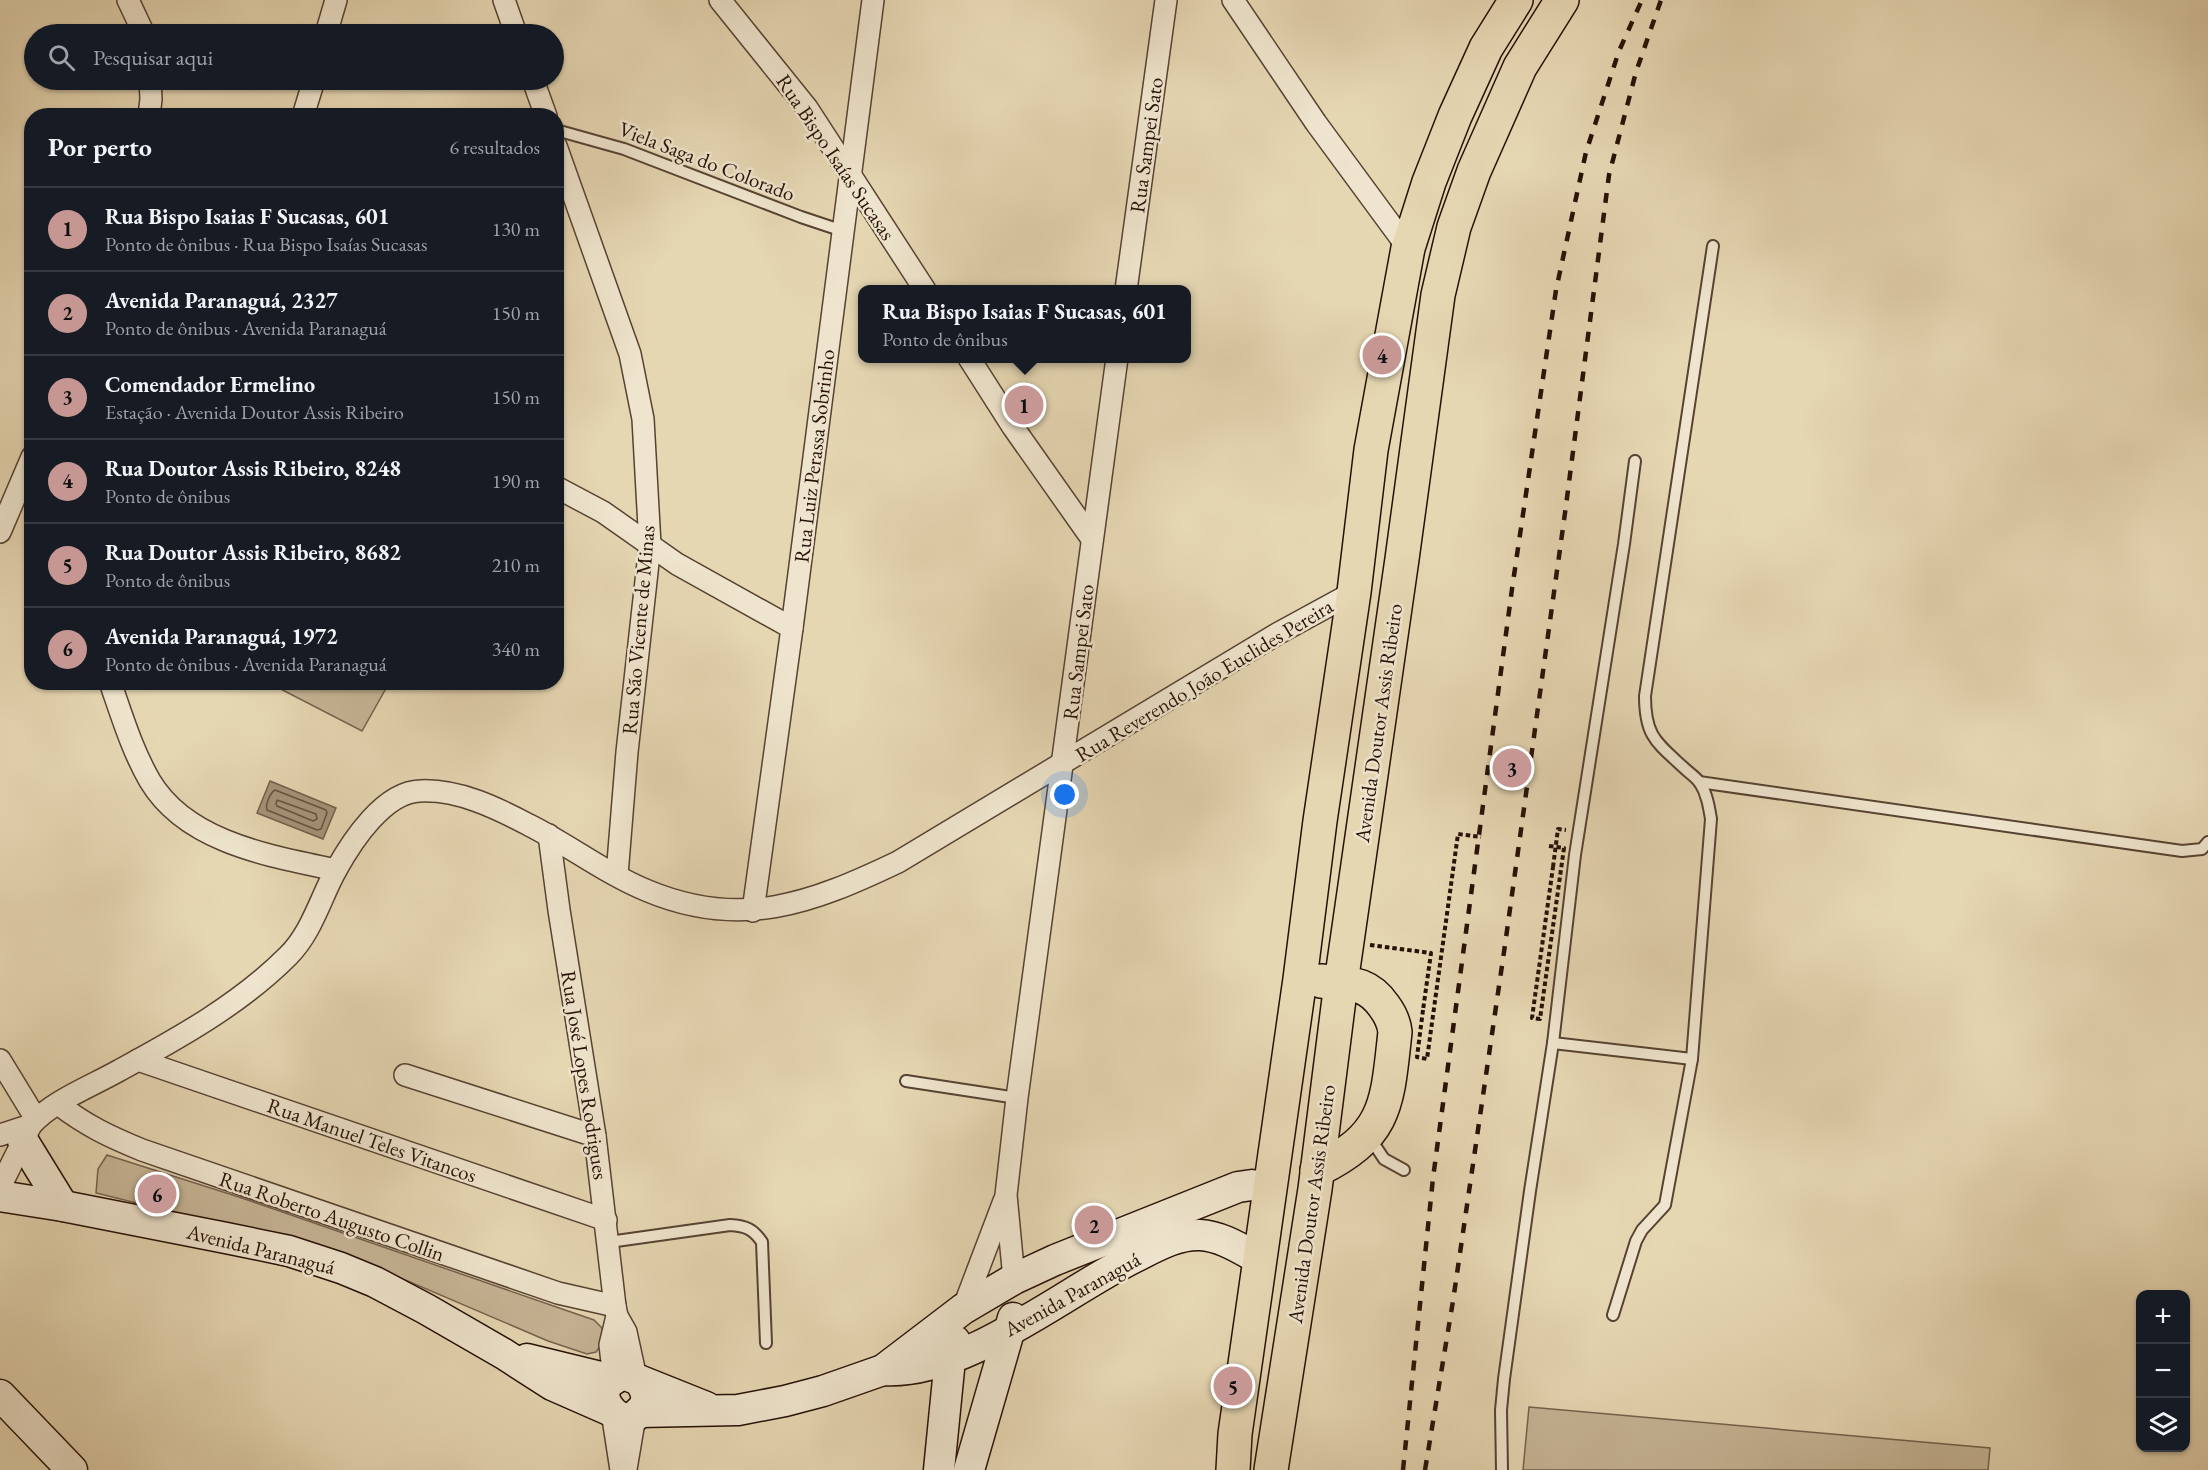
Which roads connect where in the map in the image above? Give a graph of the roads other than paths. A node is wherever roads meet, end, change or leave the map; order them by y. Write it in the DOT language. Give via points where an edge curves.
graph roads {
  1 [pos="128,0"];
  2 [pos="336,0"];
  3 [pos="504,0"];
  4 [pos="720,0"];
  5 [pos="873,0"];
  6 [pos="1166,0"];
  7 [pos="1233,0"];
  8 [pos="1516,0"];
  9 [pos="1562,0"];
  10 [pos="139,24"];
  11 [pos="329,24"];
  12 [pos="512,24"];
  13 [pos="151,90"];
  14 [pos="311,90"];
  15 [pos="536,90"];
  16 [pos="150,108"];
  17 [pos="305,108"];
  18 [pos="543,108"];
  19 [pos="564,131"];
  20 [pos="564,168"];
  21 [pos="851,178"];
  22 [pos="843,231"];
  23 [pos="1713,246"];
  24 [pos="1408,248"];
  25 [pos="921,285"];
  26 [pos="1127,285"];
  27 [pos="972,363"];
  28 [pos="1116,363"];
  29 [pos="1635,461"];
  30 [pos="24,475"];
  31 [pos="24,482"];
  32 [pos="0,488"];
  33 [pos="564,491"];
  34 [pos="0,532"];
  35 [pos="1092,539"];
  36 [pos="650,545"];
  37 [pos="1354,592"];
  38 [pos="792,628"];
  39 [pos="113,690"];
  40 [pos="1064,764"];
  41 [pos="1699,782"];
  42 [pos="549,835"];
  43 [pos="2208,842"];
  44 [pos="336,870"];
  45 [pos="617,875"];
  46 [pos="753,911"];
  47 [pos="1300,979"];
  48 [pos="1341,983"];
  49 [pos="1553,1043"];
  50 [pos="1692,1059"];
  51 [pos="0,1060"];
  52 [pos="138,1060"];
  53 [pos="405,1075"];
  54 [pos="906,1081"];
  55 [pos="1017,1098"];
  56 [pos="58,1104"];
  57 [pos="23,1130"];
  58 [pos="1368,1135"];
  59 [pos="595,1136"];
  60 [pos="1317,1170"];
  61 [pos="1404,1170"];
  62 [pos="0,1187"];
  63 [pos="1269,1189"];
  64 [pos="1006,1195"];
  65 [pos="0,1196"];
  66 [pos="63,1206"];
  67 [pos="606,1220"];
  68 [pos="609,1242"];
  69 [pos="1305,1258"];
  70 [pos="1259,1259"];
  71 [pos="1014,1279"];
  72 [pos="963,1309"];
  73 [pos="616,1311"];
  74 [pos="1613,1315"];
  75 [pos="1011,1328"];
  76 [pos="766,1343"];
  77 [pos="504,1354"];
  78 [pos="950,1359"];
  79 [pos="883,1370"];
  80 [pos="626,1379"];
  81 [pos="0,1395"];
  82 [pos="715,1410"];
  83 [pos="624,1413"];
  84 [pos="940,1462"];
  85 [pos="970,1462"];
  86 [pos="72,1470"];
  87 [pos="621,1470"];
  88 [pos="626,1470"];
  89 [pos="1233,1470"];
  90 [pos="1271,1470"];
  91 [pos="1502,1470"];
  1 -- 10 [label="street"];
  2 -- 11 [label="street"];
  3 -- 12 [label="street"];
  4 -- 21 [label="street, Rua Bispo Isaías Sucasas" via="807,108"];
  5 -- 21 [label="street, Rua Luiz Perassa Sobrinho"];
  6 -- 26 [label="street, Rua Sampei Sato"];
  7 -- 24 [label="street" via="1316,123"];
  8 -- 24 [label="main road, Avenida Doutor Assis Ribeiro" via="1486,48 1455,116"];
  9 -- 48 [label="main road, Avenida Doutor Assis Ribeiro" via="1520,67 1474,171 1454,227 1438,295"];
  13 -- 16 [label="street"];
  14 -- 17 [label="street"];
  15 -- 18 [label="street"];
  19 -- 22 [label="lane, Viela Saga do Colorado" via="624,149"];
  20 -- 36 [label="street, Rua São Vicente de Minas" via="630,354 643,419"];
  21 -- 22 [label="street, Rua Luiz Perassa Sobrinho"];
  21 -- 25 [label="street, Rua Bispo Isaías Sucasas"];
  22 -- 38 [label="street, Rua Luiz Perassa Sobrinho"];
  23 -- 41 [label="lane" via="1645,696 1645,715 1656,742"];
  24 -- 37 [label="main road, Avenida Doutor Assis Ribeiro" via="1371,450"];
  27 -- 35 [label="street"];
  28 -- 35 [label="street, Rua Sampei Sato"];
  29 -- 49 [label="lane" via="1575,855"];
  30 -- 32 [label="street"];
  31 -- 34 [label="street"];
  33 -- 36 [label="street" via="603,512"];
  35 -- 40 [label="street, Rua Sampei Sato"];
  36 -- 38 [label="street" via="702,579"];
  36 -- 45 [label="street, Rua São Vicente de Minas"];
  37 -- 40 [label="street, Rua Reverendo João Euclides Pereira" via="1277,634"];
  37 -- 47 [label="main road, Avenida Doutor Assis Ribeiro"];
  38 -- 46 [label="street, Rua Luiz Perassa Sobrinho"];
  39 -- 44 [label="street" via="150,781 178,815 228,842"];
  40 -- 46 [label="street, Rua Reverendo João Euclides Pereira" via="898,862 802,901"];
  40 -- 55 [label="street, Rua Sampei Sato"];
  41 -- 43 [label="lane" via="2182,851 2202,849"];
  41 -- 50 [label="lane" via="1711,819"];
  42 -- 44 [label="street, Rua Reverendo João Euclides Pereira" via="501,810 440,791 418,790 399,795 381,809"];
  42 -- 45 [label="street, Rua Reverendo João Euclides Pereira"];
  42 -- 59 [label="street, Rua José Lopes Rodrigues"];
  44 -- 52 [label="street, Rua Reverendo João Euclides Pereira" via="315,917 295,949 264,980 226,1008"];
  45 -- 46 [label="street, Rua Reverendo João Euclides Pereira" via="647,891 684,903"];
  47 -- 48 [label="main road"];
  47 -- 63 [label="main road, Avenida Doutor Assis Ribeiro"];
  48 -- 58 [label="main road" via="1357,984 1375,993 1394,1023 1384,1104"];
  48 -- 60 [label="main road, Avenida Doutor Assis Ribeiro"];
  49 -- 50 [label="lane"];
  49 -- 91 [label="lane" via="1504,1379"];
  50 -- 74 [label="lane" via="1665,1205 1636,1241"];
  51 -- 57 [label="street"];
  52 -- 56 [label="street, Rua Reverendo João Euclides Pereira"];
  52 -- 67 [label="street, Rua Manuel Teles Vitancos"];
  53 -- 59 [label="street"];
  54 -- 55 [label="lane"];
  55 -- 64 [label="street, Rua Sampei Sato"];
  56 -- 57 [label="street, Rua Reverendo João Euclides Pereira"];
  56 -- 73 [label="street, Rua Roberto Augusto Collin" via="102,1134 142,1150"];
  57 -- 62 [label="street, Rua Reverendo João Euclides Pereira"];
  57 -- 66 [label="main road"];
  58 -- 60 [label="main road" via="1345,1155"];
  58 -- 61 [label="lane" via="1384,1159"];
  59 -- 67 [label="street, Rua José Lopes Rodrigues"];
  60 -- 69 [label="main road, Avenida Doutor Assis Ribeiro"];
  63 -- 69 [label="main road" via="1286,1212"];
  63 -- 70 [label="main road, Avenida Doutor Assis Ribeiro"];
  63 -- 71 [label="main road, Avenida Paranaguá" via="1238,1187"];
  64 -- 71 [label="street, Rua Sampei Sato"];
  64 -- 72 [label="street, Rua Sampei Sato"];
  65 -- 66 [label="main road, Avenida Paranaguá"];
  66 -- 77 [label="main road, Avenida Paranaguá" via="289,1251 341,1268 375,1282"];
  67 -- 68 [label="street, Rua José Lopes Rodrigues"];
  68 -- 73 [label="street, Rua José Lopes Rodrigues"];
  68 -- 76 [label="lane" via="730,1225 754,1230 762,1242"];
  69 -- 90 [label="main road, Avenida Doutor Assis Ribeiro"];
  70 -- 75 [label="main road, Avenida Paranaguá" via="1221,1240 1189,1235 1111,1268"];
  70 -- 89 [label="main road, Avenida Doutor Assis Ribeiro"];
  71 -- 72 [label="main road, Avenida Paranaguá"];
  71 -- 75 [label="main road"];
  72 -- 78 [label="main road"];
  72 -- 79 [label="main road, Avenida Paranaguá"];
  73 -- 80 [label="street, Rua José Lopes Rodrigues" via="626,1332"];
  75 -- 78 [label="main road, Avenida Paranaguá"];
  75 -- 85 [label="main road"];
  77 -- 80 [label="main road, Avenida Paranaguá"];
  77 -- 83 [label="main road, Avenida Paranaguá" via="552,1385"];
  78 -- 79 [label="main road, Avenida Paranaguá" via="903,1371"];
  78 -- 84 [label="main road"];
  79 -- 82 [label="main road, Avenida Paranaguá" via="785,1401"];
  80 -- 82 [label="main road, Avenida Paranaguá"];
  80 -- 83 [label="main road" via="605,1391 606,1404"];
  81 -- 86 [label="main road"];
  82 -- 83 [label="main road, Avenida Paranaguá"];
  83 -- 87 [label="street"];
  83 -- 88 [label="street"];
  84 -- 85 [label="main road"];
}
